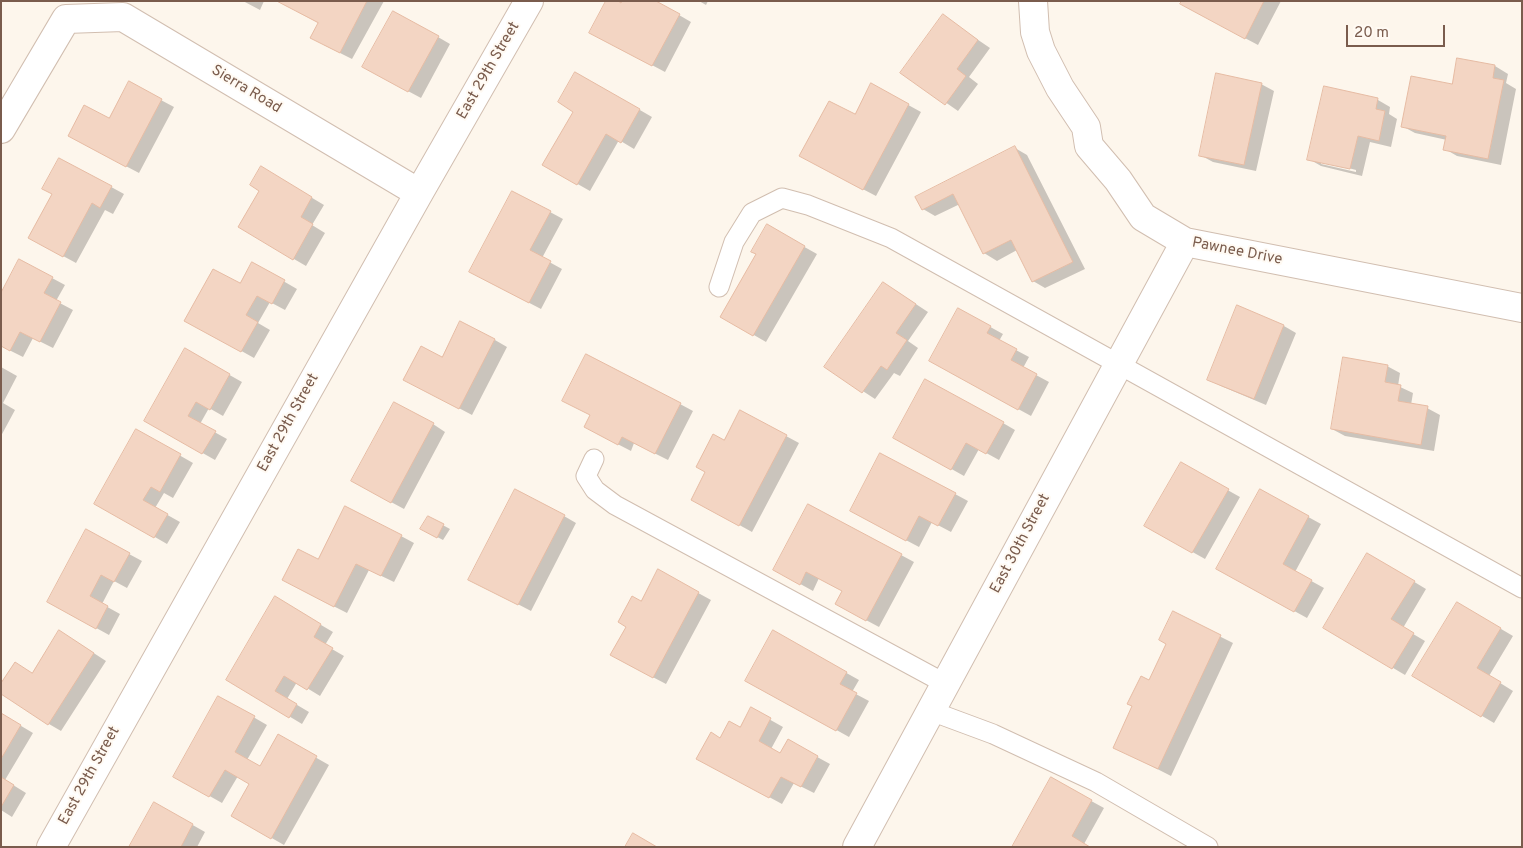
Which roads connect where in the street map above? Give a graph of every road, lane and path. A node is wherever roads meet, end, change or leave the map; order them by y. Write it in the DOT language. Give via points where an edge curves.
graph roads {
  1 [pos="529,1"];
  2 [pos="1033,1"];
  3 [pos="1,129"];
  4 [pos="419,193"];
  5 [pos="1185,242"];
  6 [pos="719,287"];
  7 [pos="1522,308"];
  8 [pos="1118,364"];
  9 [pos="594,459"];
  10 [pos="1522,588"];
  11 [pos="946,684"];
  12 [pos="931,711"];
  13 [pos="50,847"];
  14 [pos="857,847"];
  15 [pos="1208,847"];
  1 -- 4 [label="street, East 29th Street"];
  2 -- 5 [label="street, Pawnee Drive" via="1040,51 1086,127 1089,146 1143,217"];
  3 -- 4 [label="street, Sierra Road" via="66,19 123,17"];
  4 -- 13 [label="street, East 29th Street"];
  5 -- 7 [label="street, Pawnee Drive"];
  5 -- 8 [label="street, East 30th Street"];
  6 -- 8 [label="lane" via="734,242 752,213 782,198 891,238"];
  8 -- 10 [label="lane"];
  8 -- 11 [label="street, East 30th Street"];
  9 -- 11 [label="lane" via="586,476 595,490 615,505"];
  11 -- 12 [label="street, East 30th Street"];
  12 -- 14 [label="street, East 30th Street"];
  12 -- 15 [label="lane" via="993,734 1096,782"];
}
